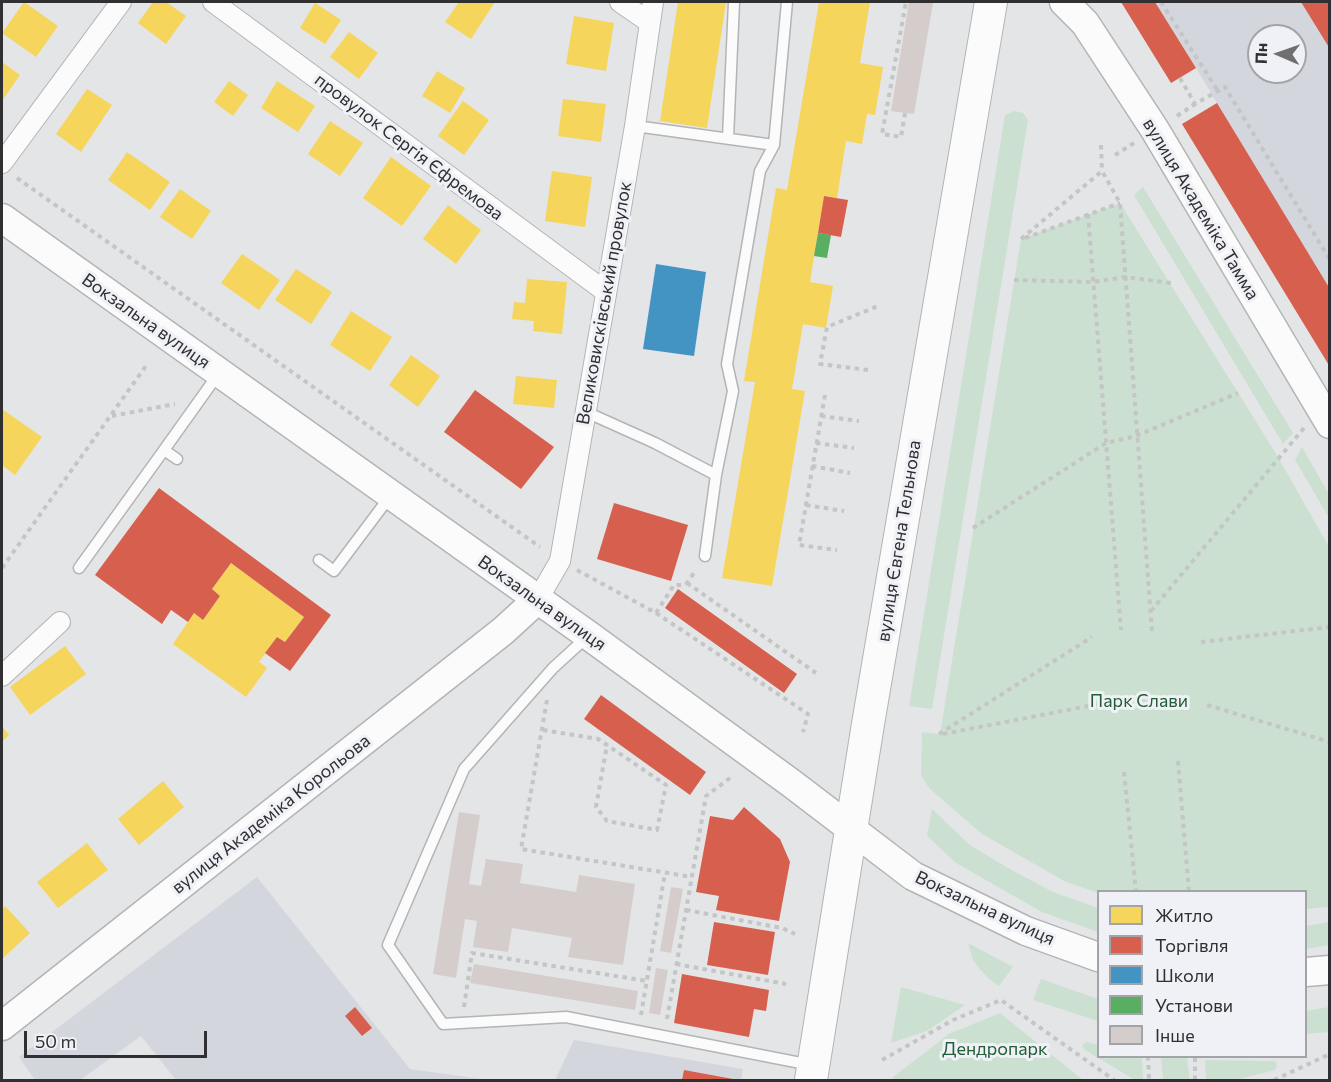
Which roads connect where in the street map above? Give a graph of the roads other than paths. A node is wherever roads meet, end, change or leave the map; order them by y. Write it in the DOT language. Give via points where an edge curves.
graph roads {
  1 [pos="121,2"];
  2 [pos="213,2"];
  3 [pos="620,2"];
  4 [pos="653,2"];
  5 [pos="734,2"];
  6 [pos="786,2"];
  7 [pos="991,2"];
  8 [pos="1064,2"];
  9 [pos="650,22"];
  10 [pos="635,126"];
  11 [pos="728,138"];
  12 [pos="774,145"];
  13 [pos="6,169"];
  14 [pos="2,218"];
  15 [pos="606,292"];
  16 [pos="219,373"];
  17 [pos="586,412"];
  18 [pos="1329,424"];
  19 [pos="164,450"];
  20 [pos="177,459"];
  21 [pos="716,475"];
  22 [pos="391,495"];
  23 [pos="705,556"];
  24 [pos="319,560"];
  25 [pos="79,567"];
  26 [pos="538,599"];
  27 [pos="60,622"];
  28 [pos="588,635"];
  29 [pos="2,676"];
  30 [pos="851,830"];
  31 [pos="1097,957"];
  32 [pos="1329,970"];
  33 [pos="1307,972"];
  34 [pos="2,1026"];
  35 [pos="812,1073"];
  1 -- 13 [label="street"];
  2 -- 15 [label="street, провулок Сергія Єфремова"];
  3 -- 9 [label="street"];
  4 -- 9 [label="street, Великовисківський провулок"];
  5 -- 11 [label="lane"];
  6 -- 12 [label="lane"];
  7 -- 30 [label="main road, вулиця Євгена Тельнова"];
  8 -- 18 [label="main road, вулиця Академіка Тамма" via="1085,23 1155,130"];
  9 -- 10 [label="street, Великовисківський провулок"];
  10 -- 11 [label="lane"];
  10 -- 15 [label="street, Великовисківський провулок"];
  11 -- 12 [label="lane"];
  12 -- 21 [label="lane" via="760,171 726,364 733,391"];
  14 -- 16 [label="main road, Вокзальна вулиця"];
  15 -- 17 [label="street, Великовисківський провулок"];
  16 -- 19 [label="lane"];
  16 -- 22 [label="main road, Вокзальна вулиця"];
  17 -- 21 [label="lane"];
  17 -- 26 [label="street, Великовисківський провулок" via="560,561"];
  19 -- 20 [label="lane"];
  19 -- 25 [label="lane"];
  21 -- 23 [label="lane"];
  22 -- 24 [label="lane" via="334,571"];
  22 -- 26 [label="main road, Вокзальна вулиця"];
  26 -- 28 [label="main road, Вокзальна вулиця"];
  26 -- 34 [label="main road, вулиця Академіка Корольова" via="504,631"];
  27 -- 29 [label="street"];
  28 -- 30 [label="main road, Вокзальна вулиця"];
  28 -- 35 [label="lane" via="553,668 464,769 388,945 443,1024 566,1017 664,1036"];
  30 -- 31 [label="main road, Вокзальна вулиця" via="913,876 1026,931"];
  30 -- 35 [label="main road, вулиця Євгена Тельнова"];
  32 -- 33 [label="main road"];
}
